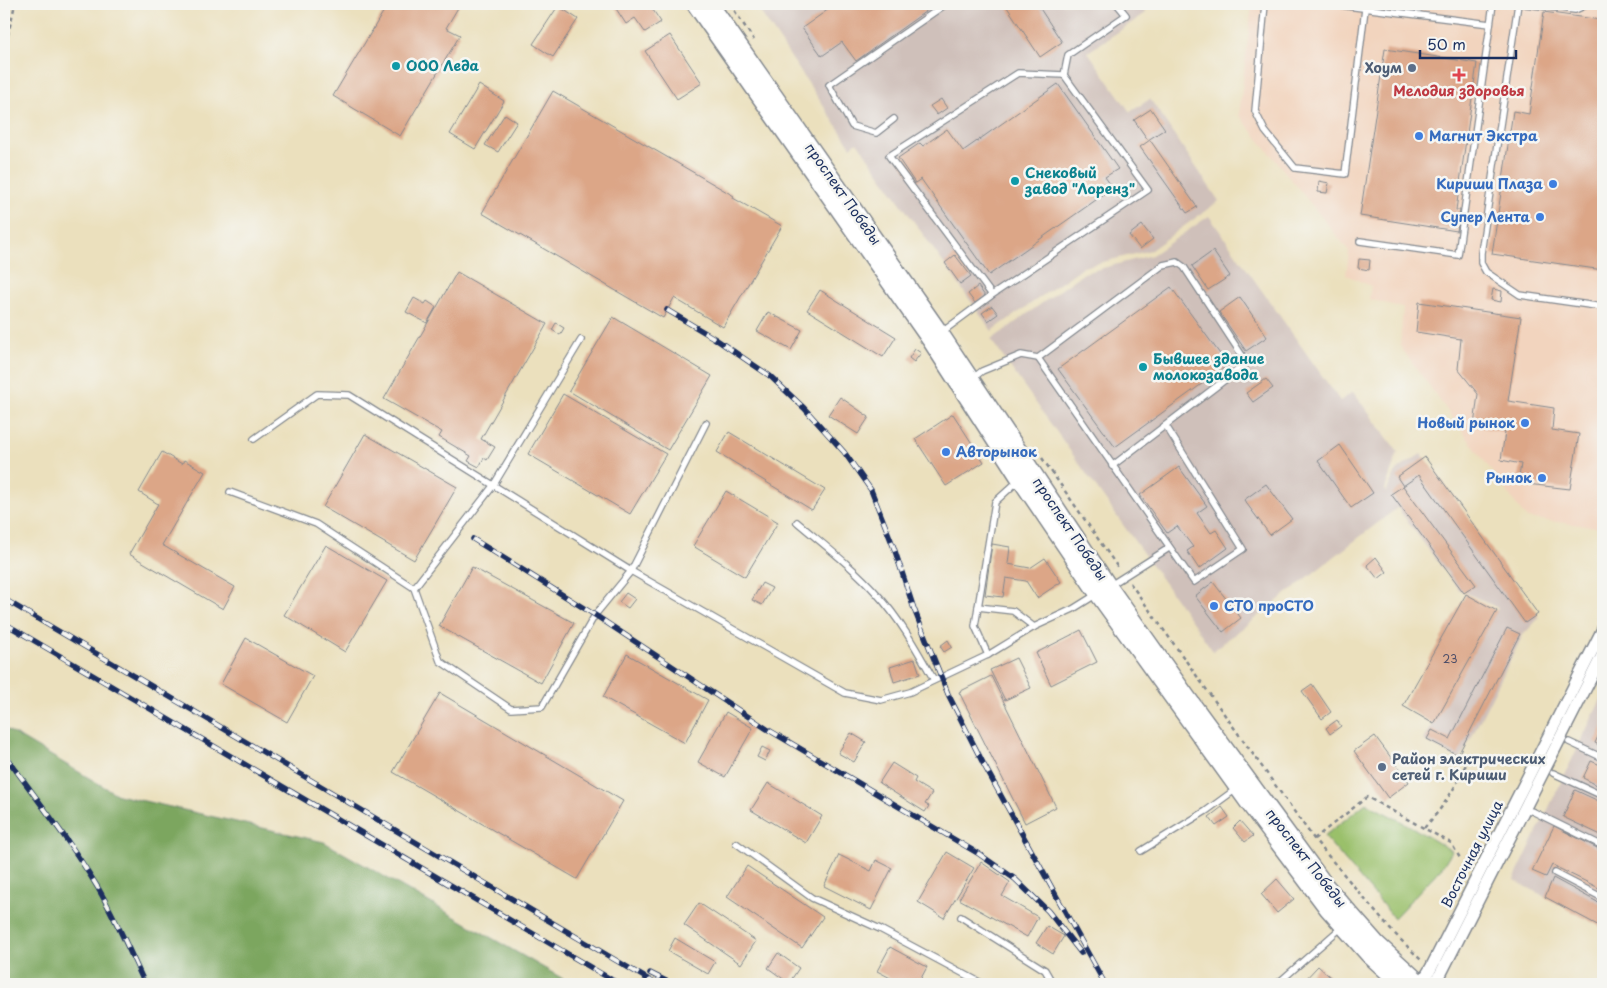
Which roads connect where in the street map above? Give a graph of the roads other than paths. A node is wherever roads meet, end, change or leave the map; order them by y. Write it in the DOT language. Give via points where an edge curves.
graph roads {
  1 [pos="700,4"];
  2 [pos="946,4"];
  3 [pos="1117,4"];
  4 [pos="1265,4"];
  5 [pos="1331,4"];
  6 [pos="1493,4"];
  7 [pos="1518,4"];
  8 [pos="1525,4"];
  9 [pos="1588,4"];
  10 [pos="1365,9"];
  11 [pos="1490,24"];
  12 [pos="1064,75"];
  13 [pos="894,119"];
  14 [pos="1360,241"];
  15 [pos="992,295"];
  16 [pos="1603,307"];
  17 [pos="936,337"];
  18 [pos="581,340"];
  19 [pos="1038,358"];
  20 [pos="966,384"];
  21 [pos="706,423"];
  22 [pos="1166,426"];
  23 [pos="254,439"];
  24 [pos="1112,466"];
  25 [pos="1020,479"];
  26 [pos="493,486"];
  27 [pos="230,492"];
  28 [pos="797,522"];
  29 [pos="1169,548"];
  30 [pos="631,571"];
  31 [pos="414,588"];
  32 [pos="1104,590"];
  33 [pos="978,607"];
  34 [pos="1034,628"];
  35 [pos="1603,629"];
  36 [pos="1603,654"];
  37 [pos="988,655"];
  38 [pos="934,680"];
  39 [pos="1569,742"];
  40 [pos="1603,758"];
  41 [pos="1553,773"];
  42 [pos="1243,785"];
  43 [pos="1603,796"];
  44 [pos="1525,809"];
  45 [pos="736,843"];
  46 [pos="1603,846"];
  47 [pos="1141,851"];
  48 [pos="1555,873"];
  49 [pos="1603,898"];
  50 [pos="961,916"];
  51 [pos="1348,922"];
  52 [pos="1390,981"];
  53 [pos="983,984"];
  54 [pos="1052,984"];
  55 [pos="1277,984"];
  56 [pos="1421,984"];
  57 [pos="1433,984"];
  1 -- 17 [label="main road, проспект Победы"];
  2 -- 13 [label="lane" via="829,85 852,126 876,132"];
  3 -- 12 [label="lane" via="1126,15 1068,55"];
  4 -- 10 [label="lane" via="1255,111 1265,131 1295,168 1345,174"];
  5 -- 10 [label="lane"];
  6 -- 11 [label="lane"];
  7 -- 16 [label="lane" via="1481,263 1486,272 1520,295"];
  8 -- 9 [label="lane" via="1575,10"];
  10 -- 11 [label="lane"];
  11 -- 14 [label="lane" via="1458,255"];
  12 -- 15 [label="lane" via="1148,190"];
  12 -- 15 [label="lane" via="1018,73 889,156"];
  15 -- 17 [label="lane"];
  17 -- 20 [label="main road, проспект Победы"];
  18 -- 26 [label="lane"];
  19 -- 20 [label="lane" via="1021,355 982,371"];
  19 -- 22 [label="lane" via="1163,265 1177,262 1247,364"];
  19 -- 24 [label="lane"];
  20 -- 25 [label="main road, проспект Победы"];
  20 -- 32 [label="main road, проспект Победы"];
  21 -- 30 [label="lane"];
  22 -- 24 [label="lane"];
  22 -- 29 [label="lane" via="1243,549 1194,582"];
  23 -- 26 [label="lane" via="317,394 349,395"];
  24 -- 29 [label="lane"];
  25 -- 32 [label="main road, проспект Победы"];
  25 -- 33 [label="lane" via="995,502"];
  26 -- 30 [label="lane"];
  26 -- 31 [label="lane"];
  27 -- 31 [label="lane" via="316,524"];
  28 -- 38 [label="lane" via="877,594 900,623"];
  29 -- 32 [label="lane"];
  30 -- 31 [label="lane" via="595,615 542,707 511,709 440,661"];
  30 -- 38 [label="lane" via="845,693 881,700 910,692"];
  32 -- 34 [label="lane"];
  32 -- 42 [label="main road, проспект Победы"];
  33 -- 34 [label="lane" via="1013,611"];
  33 -- 37 [label="lane" via="975,626"];
  34 -- 37 [label="lane"];
  35 -- 56 [label="street, Восточная улица"];
  36 -- 44 [label="street, Восточная улица"];
  37 -- 38 [label="lane"];
  39 -- 40 [label="lane"];
  41 -- 43 [label="lane"];
  42 -- 47 [label="lane"];
  42 -- 51 [label="main road, проспект Победы" via="1290,860 1328,909"];
  44 -- 46 [label="lane"];
  44 -- 57 [label="street, Восточная улица"];
  45 -- 53 [label="lane" via="812,898"];
  48 -- 49 [label="lane"];
  50 -- 54 [label="lane" via="1045,970"];
  51 -- 52 [label="main road, проспект Победы"];
  51 -- 55 [label="lane"];
  51 -- 56 [label="main road, проспект Победы"];
}
